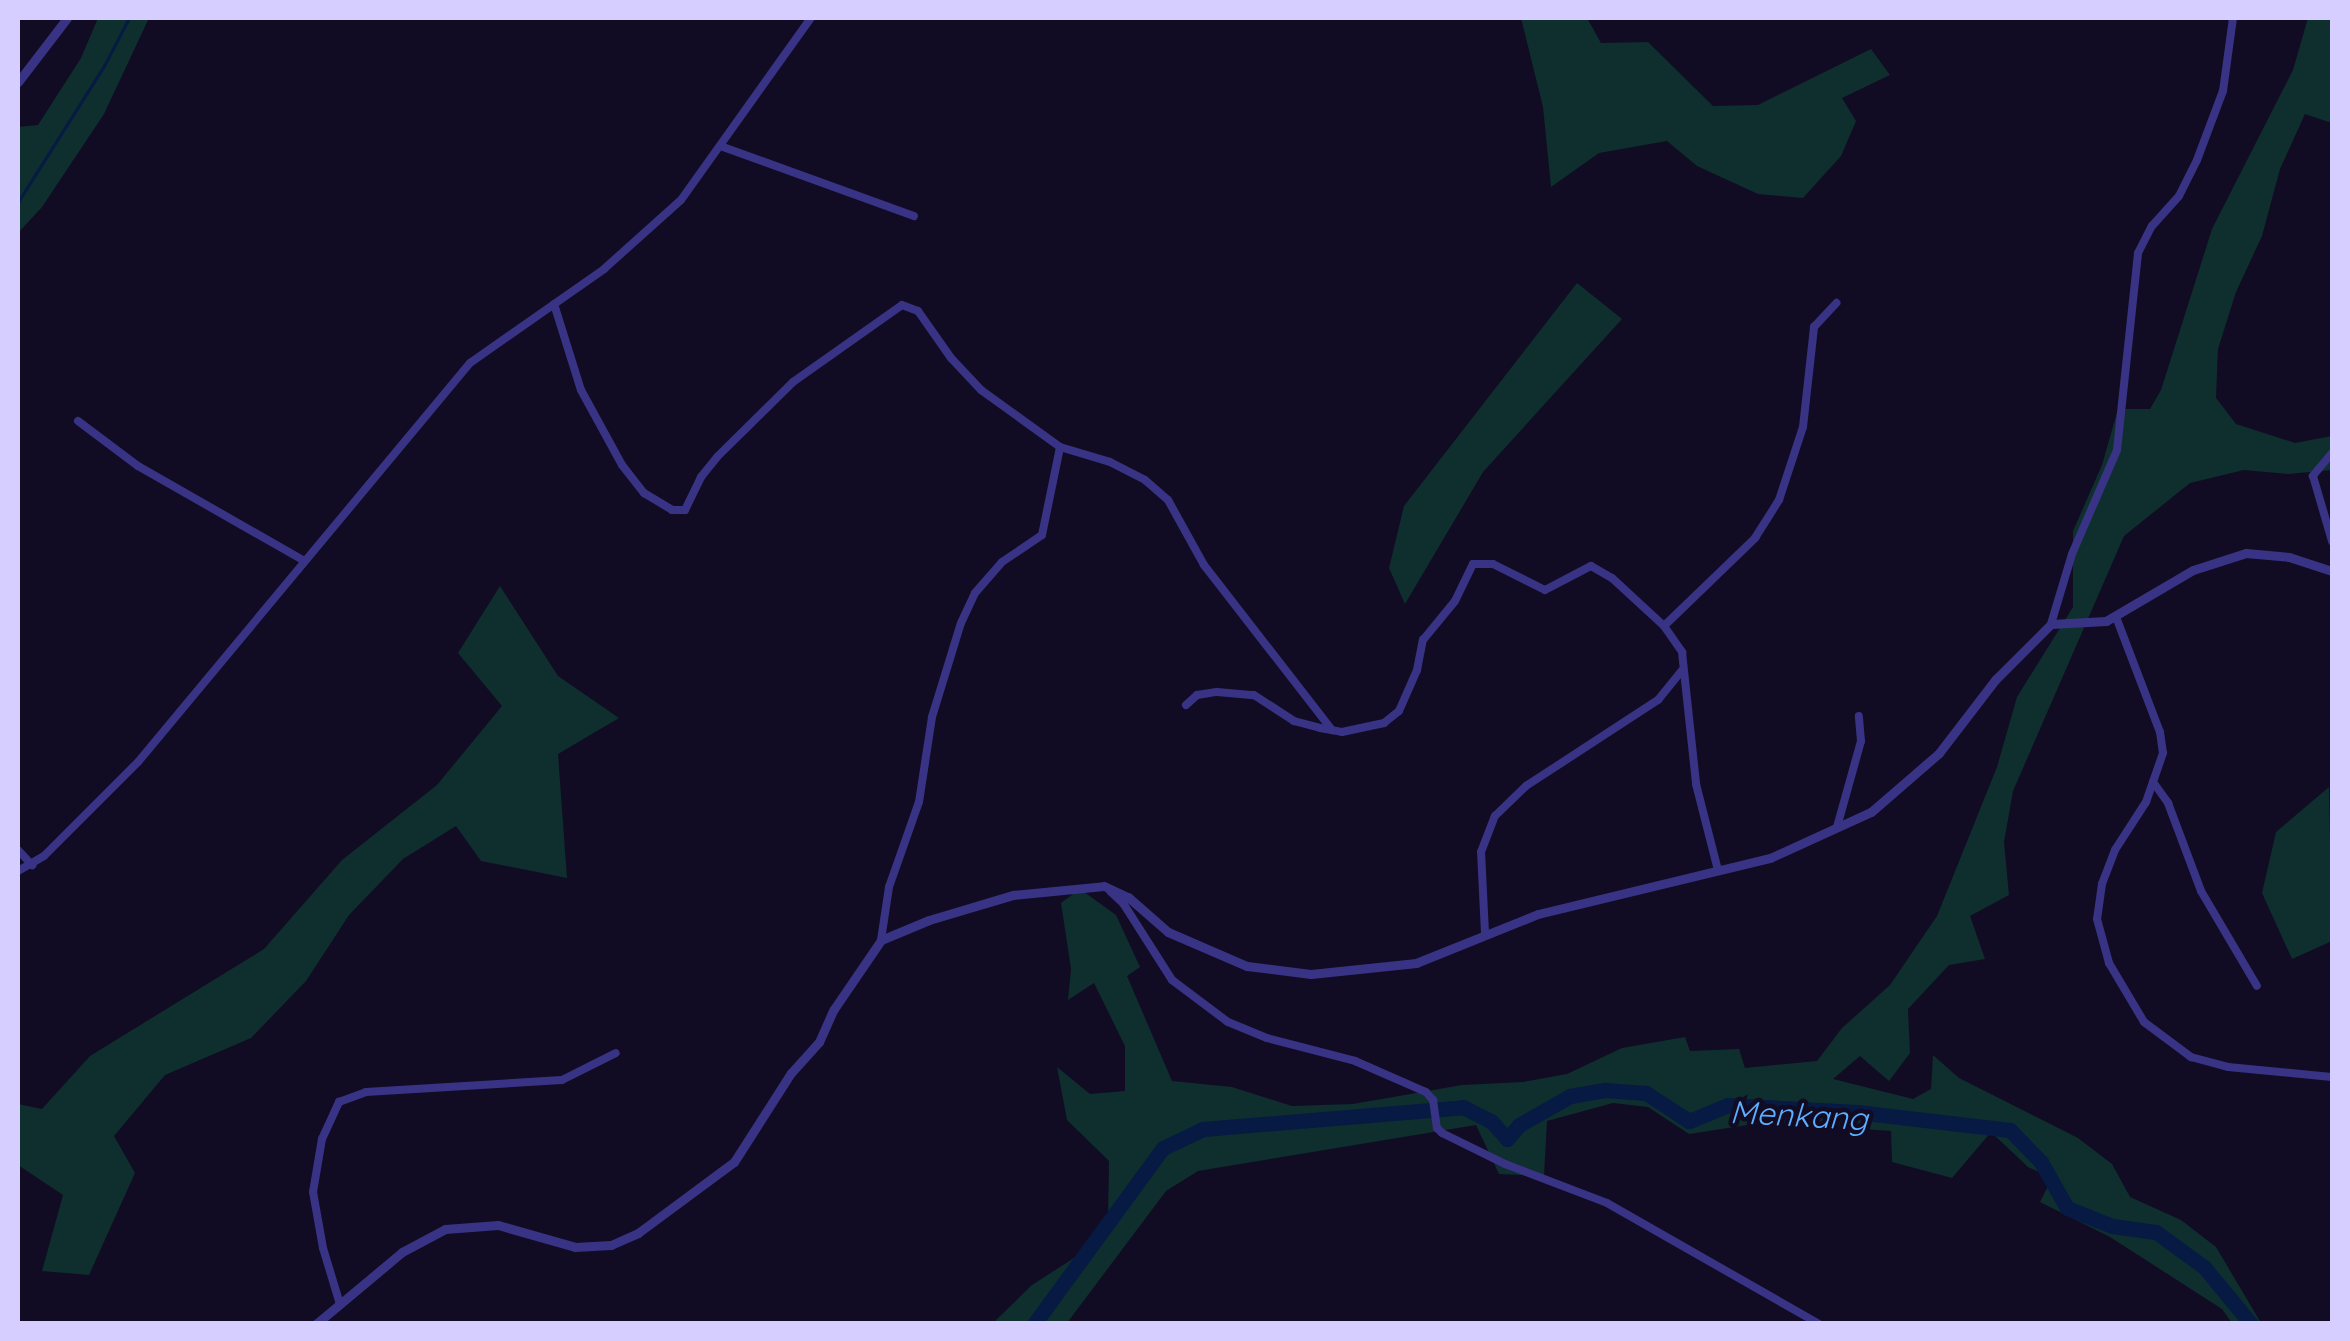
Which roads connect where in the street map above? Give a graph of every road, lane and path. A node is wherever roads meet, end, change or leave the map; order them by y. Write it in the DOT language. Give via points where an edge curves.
graph roads {
  1 [pos="67,18"];
  2 [pos="811,18"];
  3 [pos="2233,18"];
  4 [pos="18,82"];
  5 [pos="722,146"];
  6 [pos="914,216"];
  7 [pos="1836,303"];
  8 [pos="554,304"];
  9 [pos="78,422"];
  10 [pos="1060,448"];
  11 [pos="2332,453"];
  12 [pos="2332,541"];
  13 [pos="303,560"];
  14 [pos="2332,571"];
  15 [pos="2116,616"];
  16 [pos="2051,624"];
  17 [pos="1664,626"];
  18 [pos="1682,670"];
  19 [pos="1186,705"];
  20 [pos="1859,716"];
  21 [pos="1332,730"];
  22 [pos="2153,782"];
  23 [pos="1837,827"];
  24 [pos="18,850"];
  25 [pos="32,865"];
  26 [pos="1718,870"];
  27 [pos="18,871"];
  28 [pos="1104,886"];
  29 [pos="1484,933"];
  30 [pos="881,940"];
  31 [pos="2257,986"];
  32 [pos="616,1053"];
  33 [pos="2332,1077"];
  34 [pos="339,1301"];
  35 [pos="316,1324"];
  36 [pos="1819,1324"];
  1 -- 4 [label="street"];
  2 -- 5 [label="street"];
  3 -- 16 [label="street" via="2223,90 2197,160 2138,254 2117,450 2072,554"];
  5 -- 6 [label="street"];
  5 -- 8 [label="street" via="655,227"];
  7 -- 17 [label="street" via="1814,327 1803,426 1779,500 1755,538"];
  8 -- 10 [label="street" via="581,390 622,465 644,493 672,510 684,510 717,457 793,382 902,305 918,311 981,390"];
  8 -- 13 [label="street" via="470,363"];
  9 -- 13 [label="street" via="138,466"];
  10 -- 21 [label="street" via="1145,480 1168,500 1204,565"];
  10 -- 30 [label="street" via="1042,535 1002,562 961,623 932,717 922,789 889,888"];
  11 -- 12 [label="street" via="2313,476"];
  13 -- 25 [label="street" via="138,762"];
  14 -- 15 [label="street" via="2289,556 2246,553 2192,570"];
  15 -- 16 [label="street" via="2088,625"];
  15 -- 22 [label="street" via="2160,732 2163,753"];
  16 -- 23 [label="street" via="1890,800"];
  17 -- 18 [label="street" via="1682,652"];
  17 -- 21 [label="street" via="1591,566 1546,590 1478,562 1423,640 1396,714 1357,730"];
  18 -- 26 [label="street" via="1696,784"];
  18 -- 29 [label="street" via="1658,700 1526,786 1495,816 1481,852"];
  19 -- 21 [label="street" via="1217,692 1254,695 1294,721"];
  20 -- 23 [label="street" via="1862,741"];
  22 -- 31 [label="street" via="2168,803 2201,891"];
  22 -- 33 [label="street" via="2114,850 2098,901 2102,942 2120,985 2155,1034 2191,1057"];
  23 -- 26 [label="street" via="1770,858"];
  24 -- 25 [label="street"];
  25 -- 27 [label="street"];
  26 -- 29 [label="street"];
  28 -- 29 [label="street" via="1194,946 1281,972 1416,963"];
  28 -- 30 [label="street" via="982,902"];
  28 -- 36 [label="street" via="1123,903 1172,980 1228,1022 1355,1061 1426,1092 1442,1132 1608,1204"];
  30 -- 34 [label="street" via="734,1162 638,1232 620,1243 576,1246 498,1225 460,1225 421,1239"];
  32 -- 34 [label="street" via="562,1080 366,1092 342,1100 322,1139 313,1192"];
  34 -- 35 [label="street"];
}
